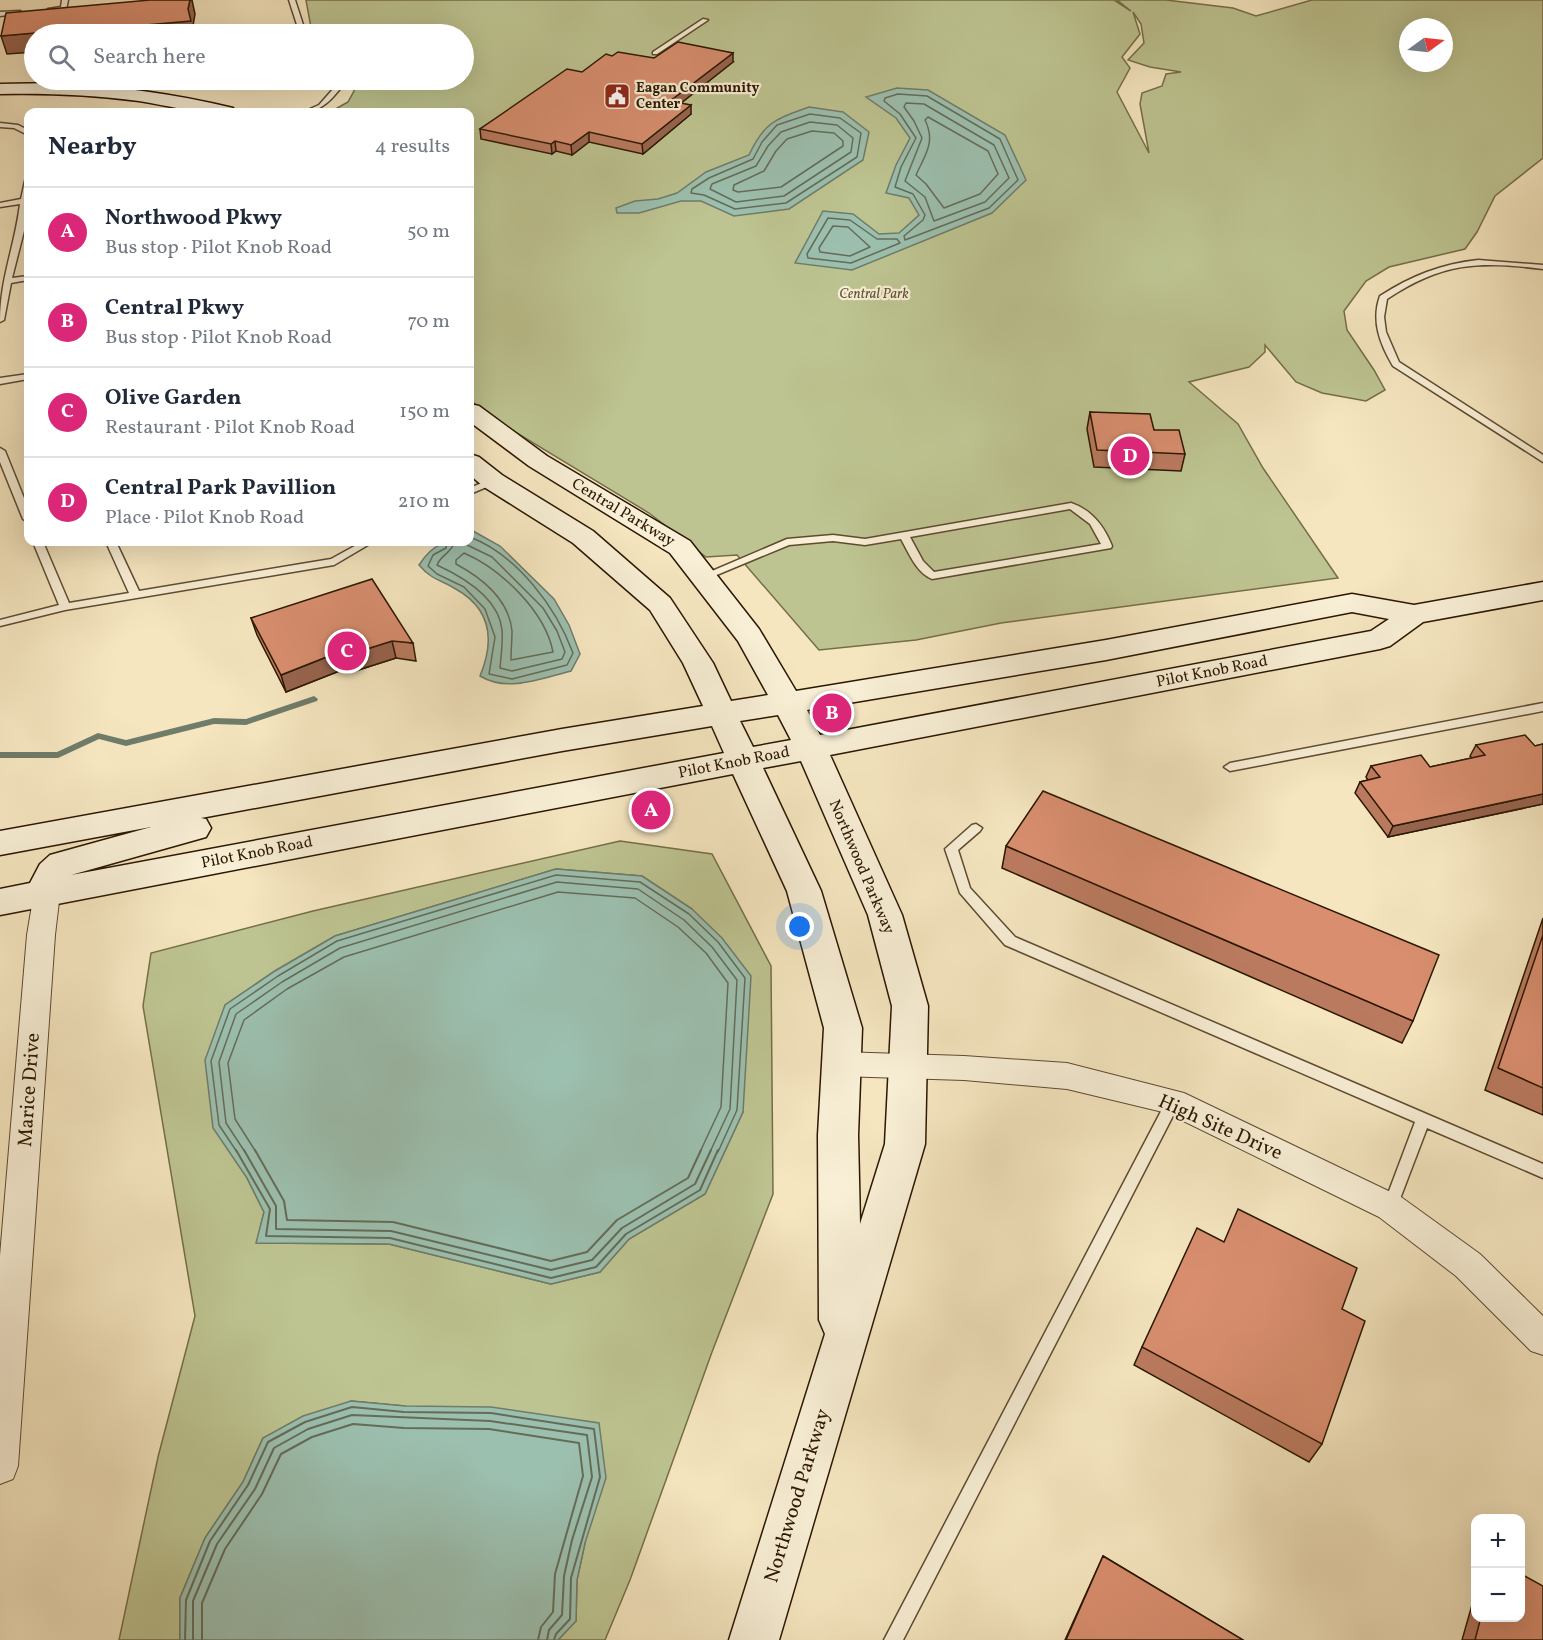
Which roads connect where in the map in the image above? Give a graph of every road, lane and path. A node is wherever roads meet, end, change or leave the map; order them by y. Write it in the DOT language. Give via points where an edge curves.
graph roads {
  1 [pos="65,0"];
  2 [pos="292,0"];
  3 [pos="43,10"];
  4 [pos="32,12"];
  5 [pos="0,14"];
  6 [pos="705,20"];
  7 [pos="300,24"];
  8 [pos="655,53"];
  9 [pos="24,88"];
  10 [pos="0,89"];
  11 [pos="80,90"];
  12 [pos="335,90"];
  13 [pos="0,101"];
  14 [pos="151,108"];
  15 [pos="208,108"];
  16 [pos="316,108"];
  17 [pos="0,125"];
  18 [pos="24,131"];
  19 [pos="24,200"];
  20 [pos="0,205"];
  21 [pos="24,230"];
  22 [pos="1543,267"];
  23 [pos="24,279"];
  24 [pos="7,281"];
  25 [pos="0,314"];
  26 [pos="24,378"];
  27 [pos="0,381"];
  28 [pos="474,414"];
  29 [pos="0,450"];
  30 [pos="1543,459"];
  31 [pos="474,471"];
  32 [pos="481,486"];
  33 [pos="23,493"];
  34 [pos="904,536"];
  35 [pos="40,546"];
  36 [pos="113,546"];
  37 [pos="350,546"];
  38 [pos="704,578"];
  39 [pos="1543,591"];
  40 [pos="135,595"];
  41 [pos="65,607"];
  42 [pos="1414,614"];
  43 [pos="0,623"];
  44 [pos="787,704"];
  45 [pos="1543,707"];
  46 [pos="722,714"];
  47 [pos="811,748"];
  48 [pos="744,761"];
  49 [pos="1230,767"];
  50 [pos="336,782"];
  51 [pos="976,828"];
  52 [pos="0,843"];
  53 [pos="47,893"];
  54 [pos="0,902"];
  55 [pos="840,1064"];
  56 [pos="909,1065"];
  57 [pos="1173,1102"];
  58 [pos="1423,1120"];
  59 [pos="1543,1171"];
  60 [pos="1390,1207"];
  61 [pos="9,1261"];
  62 [pos="1543,1339"];
  63 [pos="842,1352"];
  64 [pos="0,1466"];
  65 [pos="754,1640"];
  66 [pos="893,1640"];
  1 -- 3 [label="lane" via="64,9"];
  2 -- 7 [label="lane"];
  4 -- 5 [label="lane"];
  6 -- 8 [label="lane"];
  9 -- 10 [label="street"];
  11 -- 15 [label="street" via="163,98"];
  12 -- 16 [label="lane"];
  13 -- 14 [label="street" via="117,103"];
  17 -- 18 [label="lane"];
  19 -- 20 [label="lane"];
  21 -- 24 [label="lane"];
  22 -- 30 [label="lane" via="1496,261 1443,266 1406,281 1383,298 1378,317 1383,339 1396,364"];
  23 -- 24 [label="lane"];
  24 -- 25 [label="lane"];
  26 -- 27 [label="lane"];
  28 -- 38 [label="street, Central Parkway" via="538,461 680,547"];
  29 -- 33 [label="lane"];
  31 -- 32 [label="street"];
  32 -- 46 [label="street" via="583,537 660,604 698,663"];
  34 -- 34 [label="lane" via="919,563 932,576 1107,546 1092,517 1071,506"];
  34 -- 38 [label="lane" via="865,542 833,538 787,542"];
  35 -- 41 [label="lane"];
  36 -- 40 [label="lane"];
  37 -- 40 [label="lane" via="334,562"];
  38 -- 44 [label="street, Central Parkway" via="748,636"];
  39 -- 42 [label="street, Pilot Knob Road"];
  40 -- 41 [label="lane"];
  41 -- 43 [label="lane"];
  42 -- 44 [label="street, Pilot Knob Road" via="1352,603"];
  42 -- 47 [label="street, Pilot Knob Road" via="1380,639"];
  44 -- 46 [label="street, Pilot Knob Road"];
  44 -- 47 [label="street, Northwood Parkway"];
  45 -- 49 [label="lane"];
  46 -- 48 [label="street, Northwood Parkway"];
  46 -- 50 [label="street, Pilot Knob Road"];
  47 -- 48 [label="street, Pilot Knob Road"];
  47 -- 56 [label="street, Northwood Parkway" via="885,915 910,1006"];
  48 -- 53 [label="street, Pilot Knob Road"];
  48 -- 55 [label="street, Northwood Parkway" via="804,891 843,1028"];
  50 -- 52 [label="street, Pilot Knob Road"];
  50 -- 53 [label="street, Pilot Knob Road" via="220,821 62,864 46,879"];
  51 -- 58 [label="lane" via="951,849 964,890 1010,941"];
  53 -- 54 [label="street, Pilot Knob Road"];
  53 -- 61 [label="street, Marice Drive"];
  55 -- 56 [label="street, High Site Drive"];
  55 -- 63 [label="street, Northwood Parkway"];
  56 -- 57 [label="street, High Site Drive" via="1067,1076"];
  56 -- 63 [label="street, Northwood Parkway" via="905,1144"];
  57 -- 60 [label="street, High Site Drive"];
  57 -- 66 [label="lane"];
  58 -- 59 [label="lane"];
  58 -- 60 [label="lane"];
  60 -- 62 [label="street, High Site Drive" via="1468,1265"];
  61 -- 64 [label="street, Marice Drive"];
  63 -- 65 [label="street, Northwood Parkway"];
}
